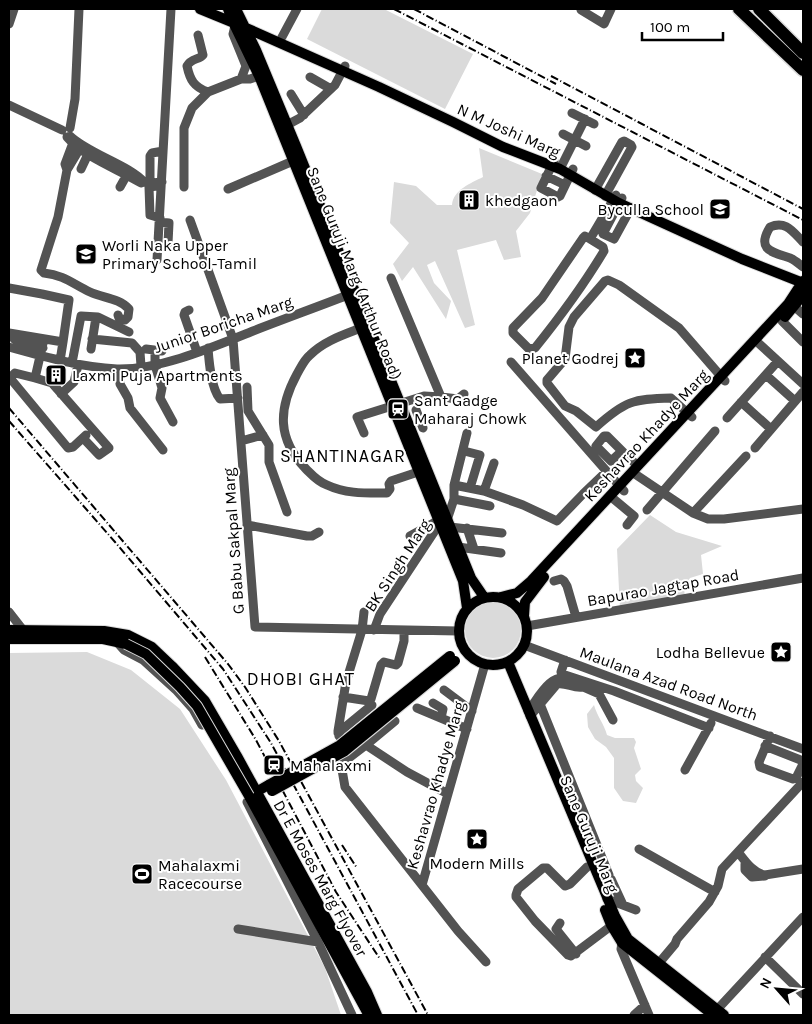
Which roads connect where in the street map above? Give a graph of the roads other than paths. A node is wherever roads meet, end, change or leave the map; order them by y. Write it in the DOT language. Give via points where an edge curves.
graph roads {
  1 [pos="14,9"];
  2 [pos="80,9"];
  3 [pos="171,9"];
  4 [pos="200,9"];
  5 [pos="297,9"];
  6 [pos="611,9"];
  7 [pos="744,9"];
  8 [pos="759,9"];
  9 [pos="581,10"];
  10 [pos="234,16"];
  11 [pos="9,24"];
  12 [pos="198,35"];
  13 [pos="269,35"];
  14 [pos="282,37"];
  15 [pos="256,50"];
  16 [pos="803,53"];
  17 [pos="803,59"];
  18 [pos="803,64"];
  19 [pos="344,68"];
  20 [pos="803,70"];
  21 [pos="259,76"];
  22 [pos="310,77"];
  23 [pos="241,79"];
  24 [pos="331,89"];
  25 [pos="208,92"];
  26 [pos="291,94"];
  27 [pos="272,97"];
  28 [pos="9,105"];
  29 [pos="9,110"];
  30 [pos="572,113"];
  31 [pos="274,114"];
  32 [pos="304,115"];
  33 [pos="585,120"];
  34 [pos="594,124"];
  35 [pos="287,125"];
  36 [pos="563,134"];
  37 [pos="619,136"];
  38 [pos="71,138"];
  39 [pos="575,140"];
  40 [pos="586,146"];
  41 [pos="89,152"];
  42 [pos="297,164"];
  43 [pos="557,165"];
  44 [pos="81,168"];
  45 [pos="572,172"];
  46 [pos="546,176"];
  47 [pos="565,185"];
  48 [pos="594,186"];
  49 [pos="119,187"];
  50 [pos="184,187"];
  51 [pos="228,189"];
  52 [pos="614,199"];
  53 [pos="632,210"];
  54 [pos="190,220"];
  55 [pos="590,239"];
  56 [pos="803,242"];
  57 [pos="744,256"];
  58 [pos="157,260"];
  59 [pos="803,271"];
  60 [pos="391,278"];
  61 [pos="803,283"];
  62 [pos="9,288"];
  63 [pos="351,293"];
  64 [pos="803,294"];
  65 [pos="795,306"];
  66 [pos="189,310"];
  67 [pos="803,314"];
  68 [pos="118,315"];
  69 [pos="96,316"];
  70 [pos="782,321"];
  71 [pos="361,328"];
  72 [pos="129,332"];
  73 [pos="92,339"];
  74 [pos="233,339"];
  75 [pos="9,341"];
  76 [pos="64,342"];
  77 [pos="757,342"];
  78 [pos="803,342"];
  79 [pos="201,347"];
  80 [pos="43,348"];
  81 [pos="91,349"];
  82 [pos="154,351"];
  83 [pos="60,361"];
  84 [pos="778,361"];
  85 [pos="511,362"];
  86 [pos="75,364"];
  87 [pos="155,365"];
  88 [pos="141,366"];
  89 [pos="119,369"];
  90 [pos="766,375"];
  91 [pos="35,378"];
  92 [pos="723,379"];
  93 [pos="803,384"];
  94 [pos="247,387"];
  95 [pos="803,392"];
  96 [pos="61,394"];
  97 [pos="464,394"];
  98 [pos="441,397"];
  99 [pos="238,398"];
  100 [pos="741,402"];
  101 [pos="795,402"];
  102 [pos="396,404"];
  103 [pos="416,410"];
  104 [pos="243,412"];
  105 [pos="690,415"];
  106 [pos="727,418"];
  107 [pos="173,422"];
  108 [pos="411,429"];
  109 [pos="771,429"];
  110 [pos="715,431"];
  111 [pos="95,432"];
  112 [pos="364,433"];
  113 [pos="467,433"];
  114 [pos="263,435"];
  115 [pos="85,440"];
  116 [pos="241,441"];
  117 [pos="755,448"];
  118 [pos="163,450"];
  119 [pos="464,450"];
  120 [pos="622,451"];
  121 [pos="746,456"];
  122 [pos="494,464"];
  123 [pos="636,471"];
  124 [pos="418,472"];
  125 [pos="606,472"];
  126 [pos="454,485"];
  127 [pos="470,488"];
  128 [pos="621,489"];
  129 [pos="484,491"];
  130 [pos="661,493"];
  131 [pos="613,498"];
  132 [pos="454,499"];
  133 [pos="490,506"];
  134 [pos="803,509"];
  135 [pos="647,510"];
  136 [pos="287,512"];
  137 [pos="693,513"];
  138 [pos="444,523"];
  139 [pos="247,525"];
  140 [pos="627,525"];
  141 [pos="467,528"];
  142 [pos="319,532"];
  143 [pos="502,533"];
  144 [pos="410,536"];
  145 [pos="454,543"];
  146 [pos="474,549"];
  147 [pos="501,553"];
  148 [pos="460,564"];
  149 [pos="803,578"];
  150 [pos="554,581"];
  151 [pos="484,597"];
  152 [pos="500,597"];
  153 [pos="467,608"];
  154 [pos="9,612"];
  155 [pos="364,612"];
  156 [pos="576,617"];
  157 [pos="526,621"];
  158 [pos="9,630"];
  159 [pos="24,630"];
  160 [pos="362,630"];
  161 [pos="374,630"];
  162 [pos="404,630"];
  163 [pos="459,636"];
  164 [pos="9,639"];
  165 [pos="121,643"];
  166 [pos="524,645"];
  167 [pos="453,658"];
  168 [pos="471,658"];
  169 [pos="565,660"];
  170 [pos="505,663"];
  171 [pos="485,664"];
  172 [pos="622,682"];
  173 [pos="583,687"];
  174 [pos="444,690"];
  175 [pos="617,693"];
  176 [pos="656,694"];
  177 [pos="343,698"];
  178 [pos="433,703"];
  179 [pos="540,704"];
  180 [pos="372,705"];
  181 [pos="651,706"];
  182 [pos="417,708"];
  183 [pos="472,712"];
  184 [pos="529,713"];
  185 [pos="715,716"];
  186 [pos="441,718"];
  187 [pos="613,720"];
  188 [pos="395,721"];
  189 [pos="709,728"];
  190 [pos="467,729"];
  191 [pos="338,733"];
  192 [pos="770,736"];
  193 [pos="555,742"];
  194 [pos="366,745"];
  195 [pos="766,746"];
  196 [pos="803,749"];
  197 [pos="543,750"];
  198 [pos="353,754"];
  199 [pos="803,763"];
  200 [pos="685,770"];
  201 [pos="803,782"];
  202 [pos="448,794"];
  203 [pos="254,797"];
  204 [pos="594,839"];
  205 [pos="581,846"];
  206 [pos="640,849"];
  207 [pos="738,852"];
  208 [pos="587,867"];
  209 [pos="803,869"];
  210 [pos="422,885"];
  211 [pos="715,892"];
  212 [pos="609,903"];
  213 [pos="623,905"];
  214 [pos="803,917"];
  215 [pos="560,923"];
  216 [pos="614,923"];
  217 [pos="238,929"];
  218 [pos="625,941"];
  219 [pos="318,942"];
  220 [pos="576,954"];
  221 [pos="765,957"];
  222 [pos="486,962"];
  223 [pos="654,962"];
  224 [pos="803,994"];
  225 [pos="364,997"];
  226 [pos="645,1005"];
  227 [pos="717,1013"];
  228 [pos="368,1014"];
  229 [pos="352,1015"];
  230 [pos="634,1015"];
  231 [pos="649,1015"];
  1 -- 11 [label="street"];
  2 -- 38 [label="street"];
  3 -- 58 [label="street"];
  4 -- 10 [label="main road, N M Joshi Marg"];
  5 -- 14 [label="street"];
  6 -- 9 [label="street" via="604,24"];
  7 -- 17 [label="highway"];
  7 -- 18 [label="highway"];
  7 -- 20 [label="highway"];
  8 -- 16 [label="highway"];
  10 -- 13 [label="main road, N M Joshi Marg"];
  10 -- 15 [label="main road, Sane Guruji Marg (Arthur Road)"];
  10 -- 21 [label="main road, Sane Guruji Marg (Arthur Road)"];
  10 -- 23 [label="street" via="234,34 246,66"];
  12 -- 25 [label="street" via="203,55 189,62 188,66 192,81"];
  13 -- 14 [label="main road, N M Joshi Marg"];
  13 -- 15 [label="main road" via="260,40"];
  13 -- 19 [label="main road, N M Joshi Marg"];
  14 -- 19 [label="main road, N M Joshi Marg"];
  15 -- 27 [label="main road, Sane Guruji Marg (Arthur Road)"];
  19 -- 24 [label="street" via="339,81"];
  19 -- 43 [label="main road, N M Joshi Marg" via="500,143"];
  21 -- 23 [label="street"];
  21 -- 27 [label="main road, Sane Guruji Marg (Arthur Road)"];
  22 -- 24 [label="street"];
  23 -- 25 [label="street"];
  24 -- 32 [label="street"];
  25 -- 50 [label="street" via="192,108 184,128"];
  26 -- 32 [label="street"];
  27 -- 31 [label="main road, Sane Guruji Marg (Arthur Road)"];
  28 -- 38 [label="street"];
  29 -- 38 [label="street"];
  30 -- 33 [label="street"];
  31 -- 35 [label="main road, Sane Guruji Marg (Arthur Road)"];
  31 -- 42 [label="main road, Sane Guruji Marg (Arthur Road)"];
  32 -- 35 [label="street"];
  33 -- 34 [label="street"];
  33 -- 39 [label="street"];
  35 -- 42 [label="main road, Sane Guruji Marg (Arthur Road)"];
  36 -- 39 [label="street"];
  37 -- 48 [label="street"];
  38 -- 41 [label="street"];
  38 -- 68 [label="street" via="58,217 42,272 67,278 130,309 126,320"];
  39 -- 40 [label="street"];
  39 -- 43 [label="street"];
  41 -- 44 [label="street"];
  41 -- 49 [label="street" via="127,172"];
  42 -- 51 [label="street"];
  42 -- 63 [label="main road, Sane Guruji Marg (Arthur Road)"];
  43 -- 45 [label="main road, N M Joshi Marg"];
  43 -- 46 [label="street"];
  45 -- 47 [label="street"];
  45 -- 48 [label="main road, N M Joshi Marg"];
  46 -- 47 [label="street"];
  46 -- 47 [label="street" via="541,188 560,196"];
  48 -- 52 [label="main road, N M Joshi Marg"];
  48 -- 52 [label="street" via="622,141 631,144"];
  52 -- 53 [label="main road, N M Joshi Marg"];
  52 -- 53 [label="street" via="603,233 612,239"];
  52 -- 55 [label="street"];
  53 -- 57 [label="main road, N M Joshi Marg" via="701,235"];
  54 -- 74 [label="street, G Babu Sakpal Marg"];
  55 -- 55 [label="street" via="583,238 542,298 513,328 513,333 530,349 535,348 562,315 604,251"];
  56 -- 59 [label="street" via="782,224 770,227 765,240 766,247 777,255 795,260"];
  57 -- 59 [label="main road, N M Joshi Marg"];
  57 -- 61 [label="main road, N M Joshi Marg"];
  60 -- 98 [label="street"];
  61 -- 77 [label="main road, Keshavrao Khadye Marg"];
  62 -- 76 [label="street" via="68,300"];
  63 -- 71 [label="main road, Sane Guruji Marg (Arthur Road)"];
  63 -- 74 [label="street, Junior Boricha Marg"];
  63 -- 102 [label="main road, Sane Guruji Marg (Arthur Road)"];
  64 -- 65 [label="main road, Keshavrao Khadye Marg"];
  65 -- 67 [label="street"];
  65 -- 70 [label="main road, Keshavrao Khadye Marg"];
  66 -- 79 [label="street" via="184,314"];
  69 -- 72 [label="street"];
  69 -- 73 [label="street"];
  69 -- 86 [label="street" via="80,317"];
  70 -- 77 [label="main road, Keshavrao Khadye Marg"];
  70 -- 78 [label="street"];
  71 -- 102 [label="main road, Sane Guruji Marg (Arthur Road)"];
  71 -- 124 [label="street" via="329,341 305,360 287,396 283,426 288,443 294,457 314,477 340,490 358,494 387,493 390,482"];
  73 -- 81 [label="street"];
  73 -- 88 [label="street" via="132,343 140,352"];
  74 -- 79 [label="street, Junior Boricha Marg"];
  74 -- 99 [label="street, G Babu Sakpal Marg"];
  75 -- 80 [label="street"];
  75 -- 80 [label="street, Junior Boricha Marg" via="27,348"];
  76 -- 80 [label="street"];
  76 -- 83 [label="street"];
  77 -- 84 [label="street"];
  77 -- 92 [label="main road, Keshavrao Khadye Marg"];
  79 -- 87 [label="street, Junior Boricha Marg" via="175,360"];
  79 -- 99 [label="street" via="220,399"];
  80 -- 83 [label="street, Junior Boricha Marg"];
  80 -- 91 [label="street"];
  82 -- 87 [label="street"];
  83 -- 86 [label="street, Junior Boricha Marg"];
  84 -- 90 [label="street"];
  84 -- 93 [label="street"];
  85 -- 125 [label="street"];
  86 -- 89 [label="street, Junior Boricha Marg"];
  86 -- 96 [label="street" via="74,382"];
  87 -- 88 [label="street, Junior Boricha Marg"];
  87 -- 107 [label="street" via="162,388 160,398"];
  88 -- 89 [label="street, Junior Boricha Marg"];
  89 -- 118 [label="street" via="120,384 128,398 129,415"];
  90 -- 100 [label="street"];
  90 -- 101 [label="street"];
  91 -- 96 [label="street" via="50,382"];
  91 -- 115 [label="street" via="15,373 10,378 67,447"];
  92 -- 105 [label="main road, Keshavrao Khadye Marg"];
  92 -- 105 [label="street" via="679,328 619,285 605,281 574,317 569,326 565,359 547,383 566,406 596,427 618,408 642,399 671,398"];
  94 -- 104 [label="street"];
  95 -- 101 [label="street"];
  96 -- 111 [label="street"];
  97 -- 98 [label="street" via="458,398"];
  98 -- 102 [label="street" via="424,396"];
  99 -- 104 [label="street, G Babu Sakpal Marg"];
  100 -- 106 [label="street"];
  100 -- 109 [label="street"];
  101 -- 109 [label="street"];
  102 -- 108 [label="main road, Sane Guruji Marg (Arthur Road)"];
  102 -- 112 [label="street" via="357,417"];
  102 -- 124 [label="main road, Sane Guruji Marg (Arthur Road)"];
  103 -- 108 [label="street" via="422,426"];
  104 -- 114 [label="street"];
  104 -- 116 [label="street, G Babu Sakpal Marg"];
  105 -- 123 [label="main road, Keshavrao Khadye Marg"];
  108 -- 138 [label="main road, Sane Guruji Marg (Arthur Road)"];
  109 -- 117 [label="street"];
  110 -- 130 [label="street"];
  111 -- 115 [label="street"];
  111 -- 115 [label="street" via="108,448 99,455"];
  113 -- 119 [label="street, BK Singh Marg"];
  114 -- 116 [label="street"];
  114 -- 136 [label="street" via="269,445 269,462"];
  116 -- 139 [label="street, G Babu Sakpal Marg"];
  119 -- 126 [label="street, BK Singh Marg"];
  119 -- 127 [label="street" via="480,455"];
  120 -- 123 [label="street"];
  121 -- 137 [label="street"];
  122 -- 129 [label="street"];
  123 -- 128 [label="main road, Keshavrao Khadye Marg"];
  123 -- 130 [label="street"];
  124 -- 138 [label="main road, Sane Guruji Marg (Arthur Road)"];
  125 -- 128 [label="street"];
  125 -- 129 [label="street" via="557,521"];
  126 -- 127 [label="street"];
  126 -- 132 [label="street, BK Singh Marg"];
  127 -- 129 [label="street"];
  128 -- 131 [label="main road, Keshavrao Khadye Marg"];
  130 -- 135 [label="street"];
  130 -- 137 [label="street"];
  131 -- 140 [label="street" via="634,516"];
  131 -- 152 [label="main road, Keshavrao Khadye Marg" via="531,581 517,593"];
  131 -- 157 [label="main road, Keshavrao Khadye Marg" via="536,586 525,602"];
  132 -- 133 [label="street"];
  132 -- 138 [label="street, BK Singh Marg"];
  134 -- 137 [label="street" via="724,519"];
  138 -- 141 [label="street"];
  138 -- 144 [label="street"];
  138 -- 145 [label="main road, Sane Guruji Marg (Arthur Road)"];
  138 -- 161 [label="street, BK Singh Marg" via="380,614"];
  139 -- 142 [label="street" via="307,536"];
  139 -- 160 [label="street, G Babu Sakpal Marg" via="255,562 255,627"];
  141 -- 143 [label="street"];
  141 -- 146 [label="street"];
  145 -- 146 [label="street"];
  145 -- 148 [label="main road, Sane Guruji Marg (Arthur Road)"];
  146 -- 147 [label="street"];
  148 -- 151 [label="main road, Sane Guruji Marg (Arthur Road)"];
  148 -- 153 [label="main road, Sane Guruji Marg (Arthur Road)"];
  149 -- 156 [label="street, Bapurao Jagtap Road"];
  150 -- 156 [label="street" via="566,583"];
  151 -- 152 [label="main road"];
  151 -- 153 [label="main road"];
  152 -- 157 [label="main road" via="518,607"];
  153 -- 163 [label="main road" via="461,618"];
  154 -- 159 [label="street"];
  155 -- 160 [label="street"];
  156 -- 157 [label="street, Bapurao Jagtap Road"];
  157 -- 166 [label="main road"];
  158 -- 159 [label="main road, Dr E Moses Marg Flyover"];
  159 -- 203 [label="main road, Dr E Moses Marg Flyover" via="104,630 128,635 152,647 205,701"];
  160 -- 161 [label="street, G Babu Sakpal Marg"];
  160 -- 177 [label="street"];
  161 -- 162 [label="street, G Babu Sakpal Marg"];
  162 -- 163 [label="street, G Babu Sakpal Marg"];
  162 -- 177 [label="street" via="398,663 384,662 381,665 371,699"];
  163 -- 167 [label="main road"];
  163 -- 168 [label="main road"];
  164 -- 165 [label="main road" via="103,639"];
  165 -- 203 [label="main road, Dr E Moses Marg Flyover, bridge" via="146,654 197,706"];
  165 -- 219 [label="street" via="124,650 143,660 193,710 246,801"];
  166 -- 169 [label="street, Maulana Azad Road North"];
  166 -- 170 [label="main road" via="516,657"];
  167 -- 168 [label="main road"];
  167 -- 203 [label="main road, bridge" via="345,751"];
  168 -- 171 [label="main road"];
  169 -- 172 [label="street, Maulana Azad Road North"];
  169 -- 175 [label="street" via="561,673"];
  170 -- 171 [label="main road"];
  170 -- 184 [label="main road, Sane Guruji Marg"];
  170 -- 197 [label="main road, Sane Guruji Marg"];
  171 -- 183 [label="street, Keshavrao Khadye Marg"];
  172 -- 175 [label="street"];
  172 -- 176 [label="street, Maulana Azad Road North"];
  173 -- 179 [label="street" via="557,684"];
  173 -- 184 [label="street" via="558,677 549,684"];
  173 -- 187 [label="street" via="599,694"];
  174 -- 183 [label="street"];
  175 -- 181 [label="street"];
  176 -- 181 [label="street"];
  176 -- 185 [label="street, Maulana Azad Road North"];
  177 -- 191 [label="street"];
  178 -- 186 [label="street" via="443,709"];
  179 -- 184 [label="street"];
  179 -- 193 [label="street"];
  180 -- 191 [label="street"];
  181 -- 189 [label="street"];
  182 -- 186 [label="street"];
  183 -- 190 [label="street, Keshavrao Khadye Marg"];
  184 -- 197 [label="main road, Sane Guruji Marg"];
  185 -- 189 [label="street"];
  185 -- 192 [label="street, Maulana Azad Road North"];
  186 -- 190 [label="street"];
  188 -- 194 [label="street"];
  189 -- 200 [label="street"];
  190 -- 202 [label="street, Keshavrao Khadye Marg"];
  191 -- 198 [label="street"];
  192 -- 195 [label="street"];
  192 -- 196 [label="street, Maulana Azad Road North"];
  193 -- 197 [label="street"];
  193 -- 204 [label="street"];
  194 -- 198 [label="street"];
  194 -- 202 [label="street"];
  195 -- 199 [label="street"];
  195 -- 199 [label="street" via="760,766 793,779"];
  197 -- 205 [label="main road, Sane Guruji Marg"];
  198 -- 210 [label="street" via="341,764 345,786"];
  201 -- 207 [label="street"];
  202 -- 210 [label="street, Keshavrao Khadye Marg"];
  203 -- 225 [label="main road, Dr E Moses Marg Flyover"];
  204 -- 205 [label="street"];
  204 -- 213 [label="street"];
  205 -- 208 [label="main road, Sane Guruji Marg"];
  205 -- 212 [label="main road, Sane Guruji Marg"];
  206 -- 211 [label="street"];
  207 -- 209 [label="street" via="765,876"];
  207 -- 211 [label="street" via="722,869"];
  208 -- 216 [label="main road, Sane Guruji Marg"];
  208 -- 220 [label="street" via="565,886 547,868 543,868 516,894 535,921 568,955"];
  210 -- 222 [label="street"];
  211 -- 223 [label="street"];
  212 -- 213 [label="street"];
  212 -- 213 [label="street" via="630,914 636,912"];
  212 -- 216 [label="main road, Sane Guruji Marg"];
  214 -- 221 [label="street"];
  215 -- 220 [label="street" via="556,929"];
  216 -- 218 [label="main road, Sane Guruji Marg"];
  216 -- 220 [label="street"];
  217 -- 219 [label="street"];
  218 -- 223 [label="main road"];
  218 -- 226 [label="street, Sane Guruji Marg" via="622,949"];
  219 -- 229 [label="street"];
  221 -- 224 [label="street"];
  221 -- 227 [label="street"];
  223 -- 227 [label="main road"];
  225 -- 228 [label="main road, Dr E Moses Marg Flyover"];
  225 -- 228 [label="street"];
  226 -- 230 [label="street"];
  226 -- 231 [label="street, Sane Guruji Marg"];
}
